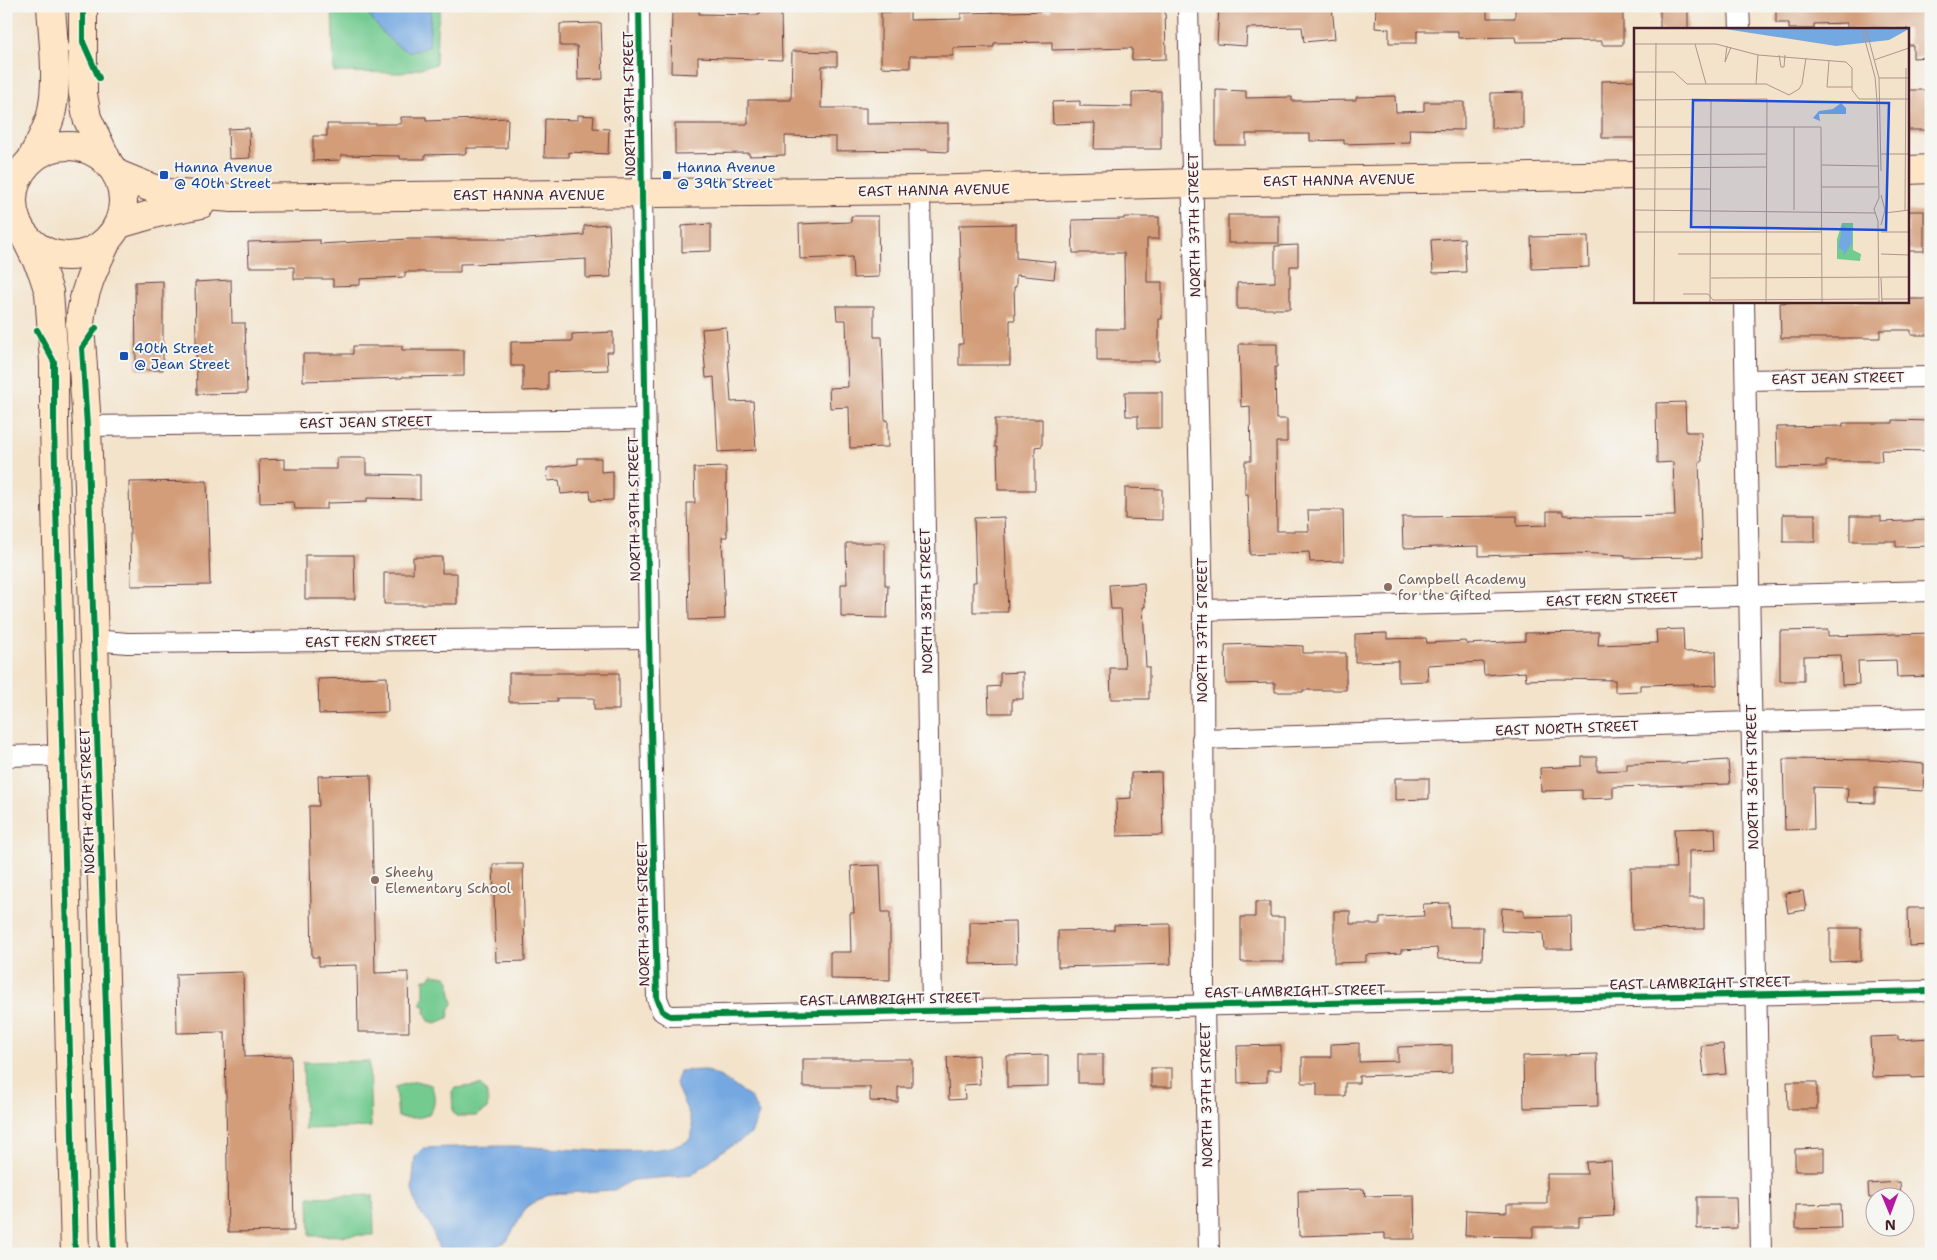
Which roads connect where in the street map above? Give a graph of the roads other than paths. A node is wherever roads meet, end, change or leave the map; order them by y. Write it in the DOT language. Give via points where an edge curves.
graph roads {
  1 [pos="51,6"];
  2 [pos="83,6"];
  3 [pos="639,6"];
  4 [pos="1188,6"];
  5 [pos="1739,6"];
  6 [pos="1740,28"];
  7 [pos="113,168"];
  8 [pos="1910,170"];
  9 [pos="1931,170"];
  10 [pos="19,171"];
  11 [pos="1634,175"];
  12 [pos="1192,183"];
  13 [pos="920,190"];
  14 [pos="643,194"];
  15 [pos="232,198"];
  16 [pos="15,225"];
  17 [pos="113,232"];
  18 [pos="1744,302"];
  19 [pos="1931,377"];
  20 [pos="1746,380"];
  21 [pos="645,419"];
  22 [pos="87,426"];
  23 [pos="58,552"];
  24 [pos="1931,591"];
  25 [pos="1749,595"];
  26 [pos="1203,610"];
  27 [pos="649,638"];
  28 [pos="94,640"];
  29 [pos="1931,718"];
  30 [pos="1751,722"];
  31 [pos="1202,739"];
  32 [pos="6,756"];
  33 [pos="63,759"];
  34 [pos="1931,991"];
  35 [pos="1757,995"];
  36 [pos="1204,1005"];
  37 [pos="662,1011"];
  38 [pos="932,1011"];
  39 [pos="75,1254"];
  40 [pos="114,1254"];
  41 [pos="1209,1254"];
  42 [pos="1761,1254"];
  1 -- 10 [label="main road" via="55,93 50,118"];
  2 -- 7 [label="main road" via="83,94 87,118"];
  3 -- 14 [label="street, NORTH 39TH STREET"];
  4 -- 12 [label="street, NORTH 37TH STREET"];
  5 -- 6 [label="street"];
  7 -- 10 [label="main road" via="96,153 83,147 66,146 50,148"];
  7 -- 15 [label="main road, EAST HANNA AVENUE" via="168,193"];
  7 -- 17 [label="main road" via="123,190 124,207"];
  8 -- 9 [label="main road"];
  10 -- 16 [label="main road" via="14,189"];
  11 -- 12 [label="main road, EAST HANNA AVENUE"];
  12 -- 13 [label="main road, EAST HANNA AVENUE"];
  12 -- 26 [label="street, NORTH 37TH STREET"];
  13 -- 14 [label="main road, EAST HANNA AVENUE"];
  13 -- 38 [label="street, NORTH 38TH STREET"];
  14 -- 15 [label="main road, EAST HANNA AVENUE"];
  14 -- 21 [label="street, NORTH 39TH STREET"];
  15 -- 17 [label="main road, EAST HANNA AVENUE" via="157,212"];
  16 -- 17 [label="main road" via="35,246 64,256 95,250"];
  16 -- 23 [label="main road, NORTH 40TH STREET" via="42,271 49,292 54,362"];
  17 -- 22 [label="main road, NORTH 40TH STREET" via="88,282 81,308"];
  18 -- 20 [label="street, NORTH 36TH STREET"];
  19 -- 20 [label="street, EAST JEAN STREET"];
  20 -- 25 [label="street, NORTH 36TH STREET"];
  21 -- 22 [label="street, EAST JEAN STREET"];
  21 -- 27 [label="street, NORTH 39TH STREET"];
  22 -- 28 [label="main road, NORTH 40TH STREET"];
  23 -- 28 [label="main road" via="70,574 74,609 80,625"];
  23 -- 33 [label="main road, NORTH 40TH STREET"];
  24 -- 25 [label="street, EAST FERN STREET"];
  25 -- 26 [label="street, EAST FERN STREET"];
  25 -- 30 [label="street, NORTH 36TH STREET"];
  26 -- 31 [label="street, NORTH 37TH STREET"];
  27 -- 28 [label="street, EAST FERN STREET" via="136,643"];
  27 -- 37 [label="street, NORTH 39TH STREET" via="657,998"];
  28 -- 40 [label="main road, NORTH 40TH STREET"];
  29 -- 30 [label="street, EAST NORTH STREET"];
  30 -- 31 [label="street, EAST NORTH STREET"];
  30 -- 35 [label="street, NORTH 36TH STREET"];
  31 -- 36 [label="street, NORTH 37TH STREET"];
  32 -- 33 [label="street" via="42,755"];
  33 -- 39 [label="main road, NORTH 40TH STREET"];
  34 -- 35 [label="street, EAST LAMBRIGHT STREET"];
  35 -- 36 [label="street, EAST LAMBRIGHT STREET"];
  35 -- 42 [label="street, NORTH 36TH STREET"];
  36 -- 38 [label="street, EAST LAMBRIGHT STREET"];
  36 -- 41 [label="street, NORTH 37TH STREET"];
  37 -- 38 [label="street, EAST LAMBRIGHT STREET" via="670,1016"];
}
